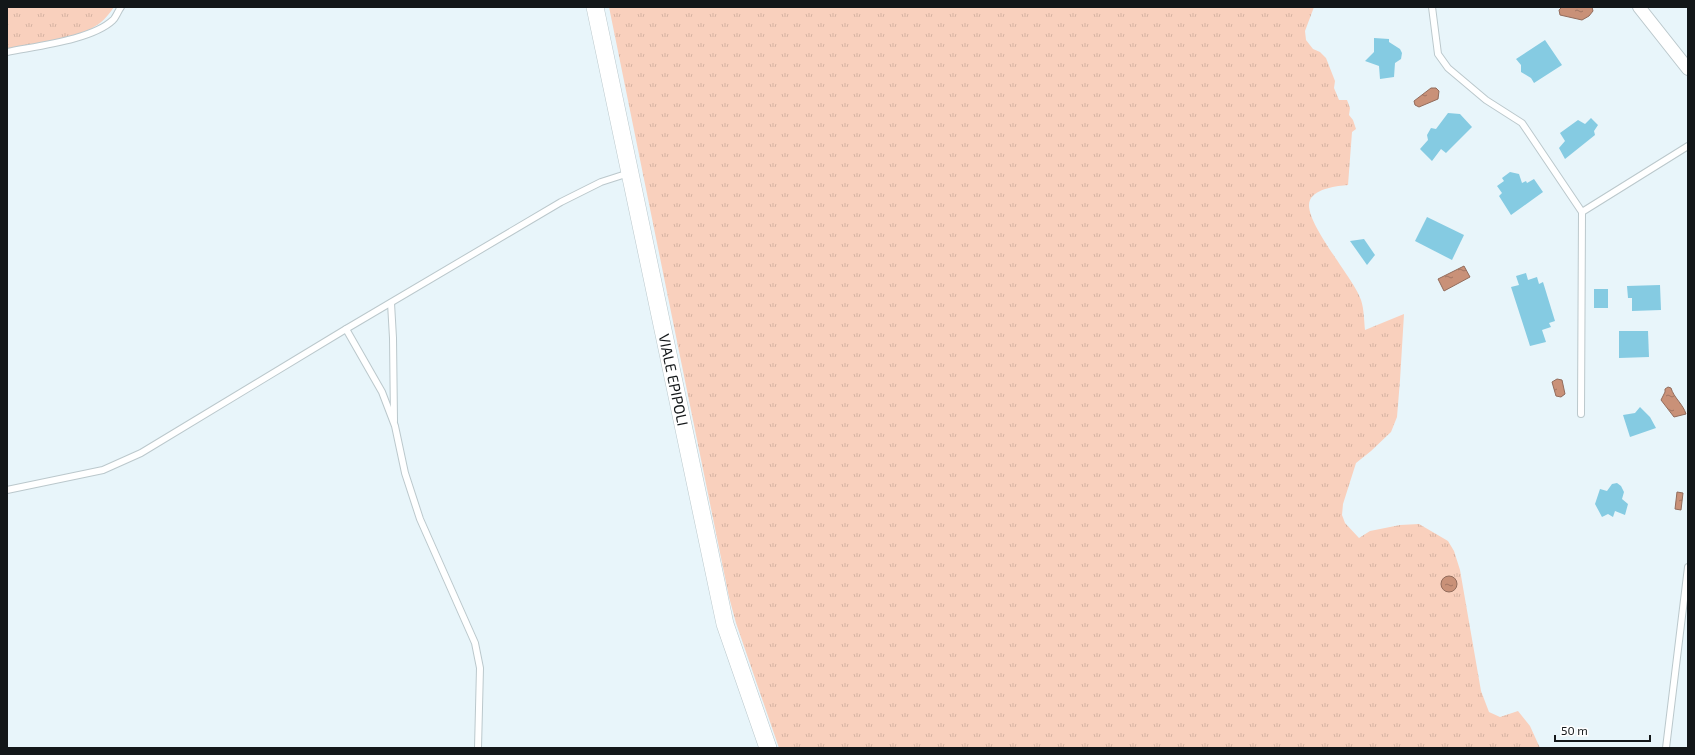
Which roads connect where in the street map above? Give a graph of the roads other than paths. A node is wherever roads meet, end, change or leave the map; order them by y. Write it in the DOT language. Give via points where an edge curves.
graph roads {
  1 [pos="121,7"];
  2 [pos="595,7"];
  3 [pos="1432,7"];
  4 [pos="1639,7"];
  5 [pos="7,52"];
  6 [pos="1688,69"];
  7 [pos="1688,146"];
  8 [pos="629,173"];
  9 [pos="1582,212"];
  10 [pos="391,303"];
  11 [pos="346,329"];
  12 [pos="1581,414"];
  13 [pos="395,426"];
  14 [pos="7,490"];
  15 [pos="1688,567"];
  16 [pos="478,748"];
  17 [pos="768,748"];
  18 [pos="1666,748"];
  1 -- 5 [label="lane" via="113,20 96,32"];
  2 -- 8 [label="main road, VIALE EPIPOLI"];
  3 -- 9 [label="lane" via="1438,54 1448,68 1486,100 1522,123"];
  4 -- 6 [label="street"];
  7 -- 9 [label="lane"];
  8 -- 10 [label="lane" via="600,182 561,202"];
  8 -- 17 [label="main road, VIALE EPIPOLI" via="725,624"];
  9 -- 12 [label="lane"];
  10 -- 11 [label="lane"];
  10 -- 13 [label="lane"];
  11 -- 13 [label="lane" via="382,392"];
  11 -- 14 [label="lane" via="141,453 103,470"];
  13 -- 16 [label="lane" via="405,473 420,519 475,643 480,668"];
  15 -- 18 [label="lane"];
}
